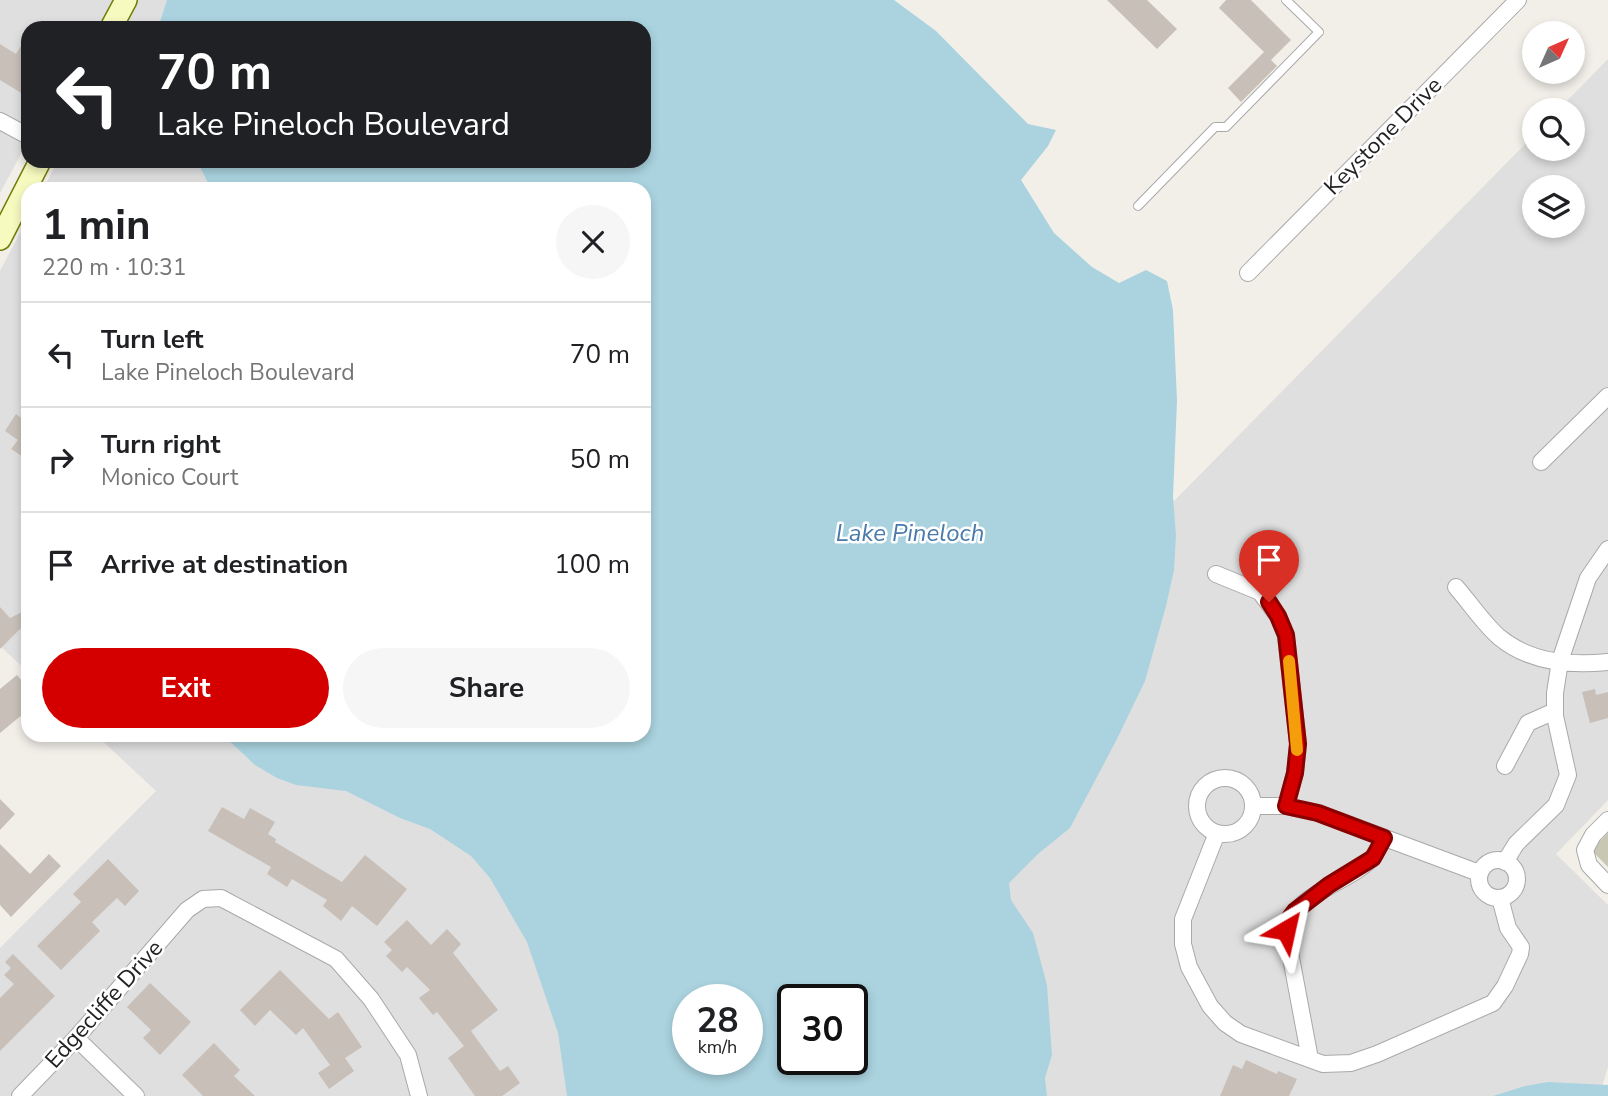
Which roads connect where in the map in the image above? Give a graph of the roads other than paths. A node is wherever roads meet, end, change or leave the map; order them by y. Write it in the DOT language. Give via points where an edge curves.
graph roads {
  1 [pos="126,0"];
  2 [pos="1286,0"];
  3 [pos="1518,0"];
  4 [pos="115,21"];
  5 [pos="0,121"];
  6 [pos="21,132"];
  7 [pos="21,198"];
  8 [pos="1138,206"];
  9 [pos="0,239"];
  10 [pos="1248,273"];
  11 [pos="1607,400"];
  12 [pos="1541,462"];
  13 [pos="1608,549"];
  14 [pos="1216,574"];
  15 [pos="1456,587"];
  16 [pos="1560,661"];
  17 [pos="1608,662"];
  18 [pos="1555,711"];
  19 [pos="1506,766"];
  20 [pos="1253,806"];
  21 [pos="1286,806"];
  22 [pos="1608,820"];
  23 [pos="1217,833"];
  24 [pos="1384,838"];
  25 [pos="1505,862"];
  26 [pos="1479,873"];
  27 [pos="1608,885"];
  28 [pos="1500,898"];
  29 [pos="76,1038"];
  30 [pos="1310,1059"];
  31 [pos="20,1096"];
  32 [pos="136,1096"];
  33 [pos="419,1096"];
  1 -- 4 [label="street"];
  2 -- 8 [label="lane" via="1319,32 1226,127 1215,127"];
  3 -- 10 [label="street, Keystone Drive"];
  5 -- 6 [label="street"];
  7 -- 9 [label="street"];
  11 -- 12 [label="street"];
  13 -- 16 [label="street" via="1588,578"];
  14 -- 21 [label="street" via="1260,592 1286,635 1298,744"];
  15 -- 16 [label="street" via="1498,636 1526,655"];
  16 -- 17 [label="street" via="1581,665"];
  16 -- 18 [label="street"];
  18 -- 19 [label="street" via="1528,723"];
  18 -- 25 [label="street" via="1567,775 1556,805 1516,844"];
  20 -- 21 [label="street"];
  20 -- 23 [label="street" via="1250,818 1237,831"];
  20 -- 23 [label="street" via="1246,787 1236,779 1207,783 1196,808 1200,820"];
  21 -- 24 [label="street"];
  22 -- 27 [label="street" via="1585,850 1590,865"];
  23 -- 30 [label="street" via="1183,919 1189,967 1225,1023 1241,1034"];
  24 -- 26 [label="street"];
  24 -- 30 [label="street" via="1373,858 1329,885 1289,919 1286,930"];
  25 -- 26 [label="street" via="1492,861"];
  25 -- 28 [label="street" via="1515,872 1516,884"];
  26 -- 28 [label="street" via="1483,892"];
  28 -- 30 [label="street" via="1508,928 1521,947 1493,1003 1351,1063 1322,1064"];
  29 -- 31 [label="street, Edgecliffe Drive"];
  29 -- 32 [label="street"];
  29 -- 33 [label="street, Edgecliffe Drive" via="187,910 203,899 221,898 336,959 371,999 408,1055"];
}
